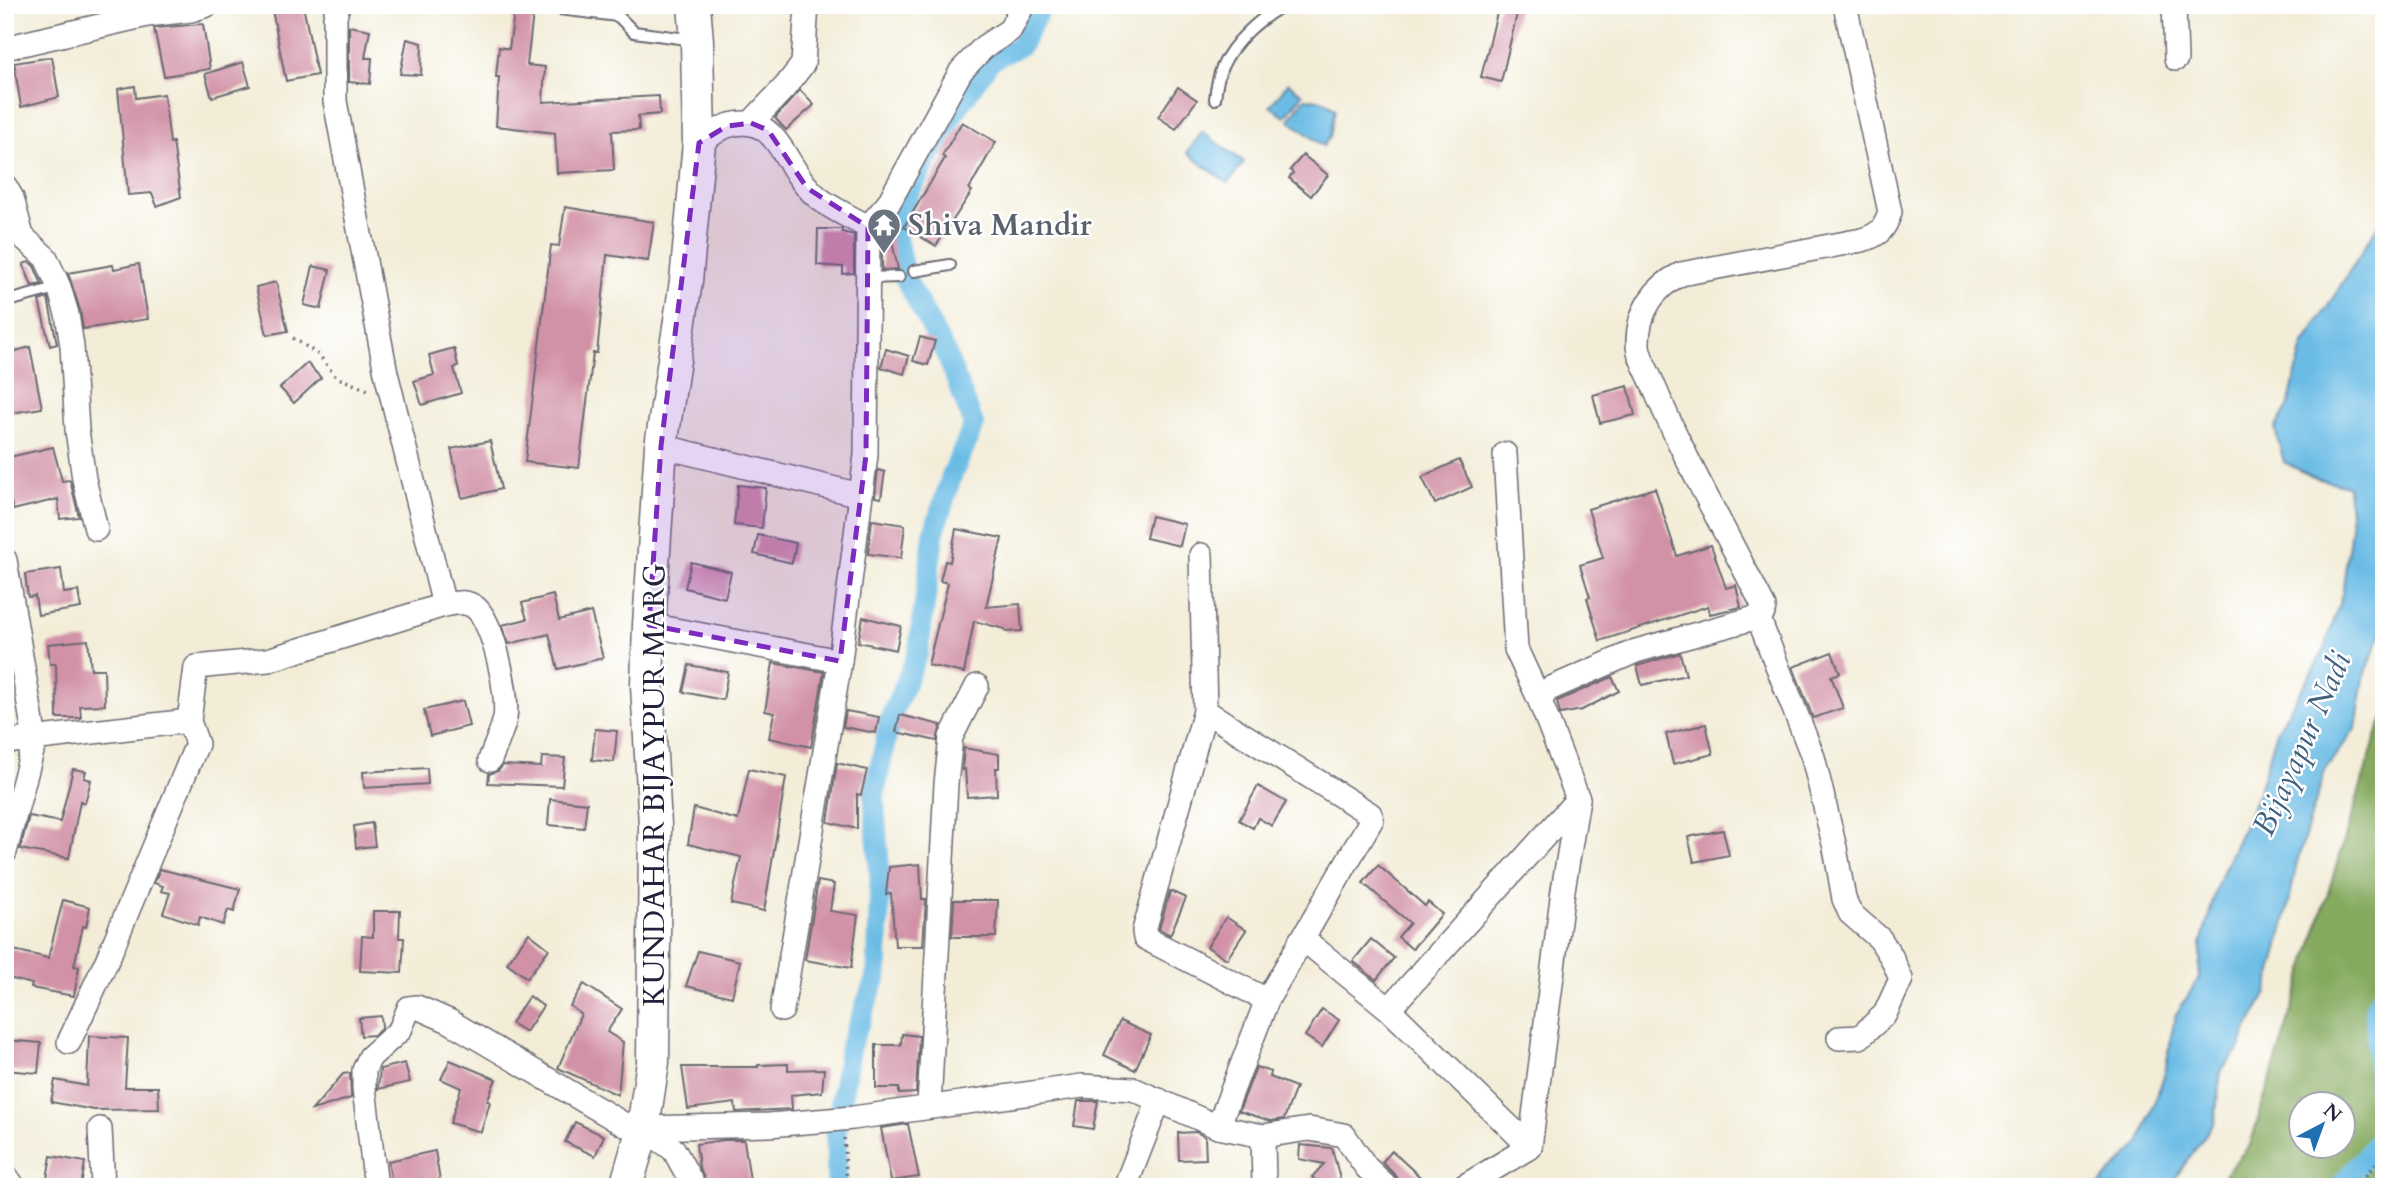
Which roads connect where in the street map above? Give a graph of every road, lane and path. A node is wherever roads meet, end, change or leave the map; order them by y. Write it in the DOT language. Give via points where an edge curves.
graph roads {
  1 [pos="207,5"];
  2 [pos="338,5"];
  3 [pos="694,5"];
  4 [pos="807,5"];
  5 [pos="1023,5"];
  6 [pos="1284,5"];
  7 [pos="1845,5"];
  8 [pos="2174,5"];
  9 [pos="559,9"];
  10 [pos="697,41"];
  11 [pos="5,48"];
  12 [pos="2176,59"];
  13 [pos="1214,99"];
  14 [pos="751,123"];
  15 [pos="699,143"];
  16 [pos="5,186"];
  17 [pos="868,227"];
  18 [pos="950,265"];
  19 [pos="914,271"];
  20 [pos="899,277"];
  21 [pos="868,278"];
  22 [pos="59,287"];
  23 [pos="5,302"];
  24 [pos="293,338"];
  25 [pos="391,392"];
  26 [pos="661,446"];
  27 [pos="1505,454"];
  28 [pos="860,495"];
  29 [pos="96,529"];
  30 [pos="1201,555"];
  31 [pos="5,560"];
  32 [pos="444,605"];
  33 [pos="1758,617"];
  34 [pos="649,625"];
  35 [pos="840,661"];
  36 [pos="977,686"];
  37 [pos="1540,701"];
  38 [pos="1205,710"];
  39 [pos="189,721"];
  40 [pos="35,740"];
  41 [pos="5,742"];
  42 [pos="490,760"];
  43 [pos="1578,799"];
  44 [pos="5,852"];
  45 [pos="1300,942"];
  46 [pos="1267,1000"];
  47 [pos="1389,1009"];
  48 [pos="782,1010"];
  49 [pos="1839,1038"];
  50 [pos="69,1042"];
  51 [pos="1159,1100"];
  52 [pos="929,1106"];
  53 [pos="848,1118"];
  54 [pos="1217,1127"];
  55 [pos="643,1128"];
  56 [pos="100,1129"];
  57 [pos="1263,1136"];
  58 [pos="1530,1147"];
  59 [pos="2384,1152"];
  60 [pos="5,1175"];
  61 [pos="14,1187"];
  62 [pos="103,1187"];
  63 [pos="376,1187"];
  64 [pos="626,1187"];
  65 [pos="694,1187"];
  66 [pos="850,1187"];
  67 [pos="1125,1187"];
  68 [pos="1264,1187"];
  69 [pos="1387,1187"];
  70 [pos="1463,1187"];
  71 [pos="2357,1187"];
  1 -- 11 [label="street"];
  2 -- 25 [label="street" via="335,102"];
  3 -- 10 [label="main road, KUNDAHAR BIJAYPUR MARG"];
  4 -- 14 [label="street" via="803,64"];
  5 -- 17 [label="street" via="1010,30 984,47 961,71 888,204"];
  6 -- 13 [label="lane" via="1257,24 1233,51 1222,67"];
  7 -- 33 [label="street" via="1890,212 1883,229 1877,236 1861,240 1681,274 1657,290 1640,317 1637,345 1667,417 1764,607"];
  8 -- 12 [label="street"];
  9 -- 10 [label="lane" via="618,16 634,33"];
  10 -- 15 [label="main road, KUNDAHAR BIJAYPUR MARG"];
  14 -- 15 [label="street" via="727,126"];
  14 -- 17 [label="street" via="768,130 807,188"];
  15 -- 26 [label="main road, KUNDAHAR BIJAYPUR MARG" via="686,281"];
  16 -- 22 [label="street" via="22,236 46,258"];
  17 -- 21 [label="street"];
  18 -- 19 [label="lane"];
  20 -- 21 [label="lane"];
  21 -- 28 [label="street" via="866,455"];
  22 -- 23 [label="lane"];
  22 -- 29 [label="street" via="72,346 78,442"];
  24 -- 25 [label="path" via="319,355 336,377 363,390"];
  25 -- 32 [label="street"];
  26 -- 28 [label="street"];
  26 -- 34 [label="main road, KUNDAHAR BIJAYPUR MARG"];
  27 -- 37 [label="street" via="1516,649"];
  28 -- 35 [label="street"];
  30 -- 38 [label="street"];
  31 -- 40 [label="street"];
  32 -- 39 [label="street" via="268,660 196,667"];
  32 -- 42 [label="street" via="461,601 475,607 486,621 500,662 506,716"];
  33 -- 37 [label="street" via="1636,651 1547,690"];
  33 -- 49 [label="street" via="1813,757 1847,906 1880,939 1901,979 1885,1014 1860,1037"];
  34 -- 35 [label="street"];
  34 -- 55 [label="main road, KUNDAHAR BIJAYPUR MARG" via="655,935 653,1062"];
  35 -- 48 [label="street"];
  36 -- 52 [label="street" via="951,737"];
  37 -- 43 [label="street"];
  38 -- 45 [label="street" via="1370,814 1372,819"];
  38 -- 46 [label="street" via="1145,937"];
  39 -- 40 [label="street"];
  39 -- 50 [label="street" via="197,744"];
  40 -- 41 [label="street"];
  40 -- 44 [label="street"];
  43 -- 47 [label="street"];
  43 -- 58 [label="street"];
  45 -- 46 [label="street"];
  45 -- 47 [label="street" via="1313,947"];
  46 -- 54 [label="street"];
  47 -- 58 [label="street"];
  51 -- 52 [label="street" via="1133,1089 1082,1086"];
  51 -- 54 [label="street"];
  51 -- 67 [label="street"];
  52 -- 53 [label="street"];
  53 -- 55 [label="street"];
  53 -- 66 [label="path" via="846,1173"];
  54 -- 57 [label="street"];
  55 -- 63 [label="street" via="625,1125 449,1021 409,1008 400,1030 370,1057 364,1070"];
  55 -- 64 [label="main road, KUNDAHAR BIJAYPUR MARG"];
  55 -- 65 [label="street" via="674,1150"];
  56 -- 62 [label="street"];
  57 -- 68 [label="street"];
  57 -- 69 [label="street" via="1309,1129 1344,1135"];
  58 -- 70 [label="street"];
  59 -- 71 [label="path"];
  60 -- 61 [label="street"];
}
